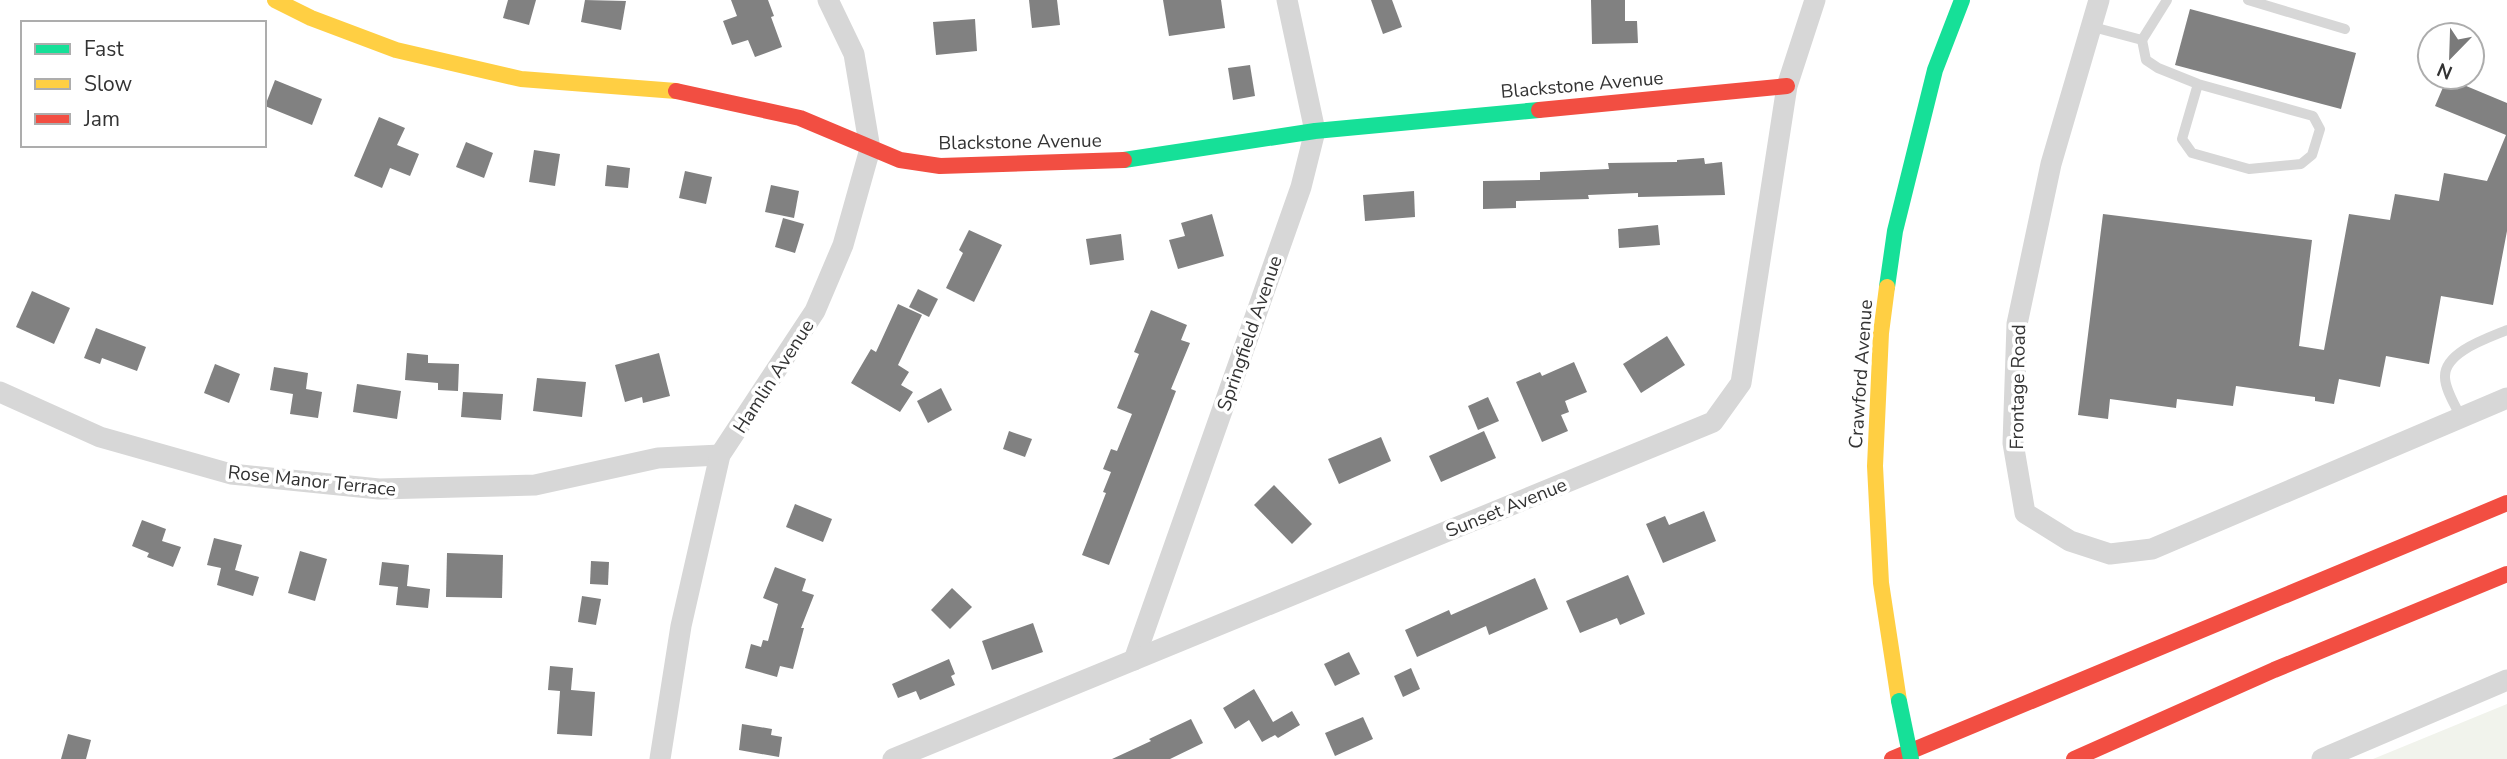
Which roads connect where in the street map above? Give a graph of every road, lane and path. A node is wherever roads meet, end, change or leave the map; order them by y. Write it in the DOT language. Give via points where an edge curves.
graph roads {
  1 [pos="275,0"];
  2 [pos="828,0"];
  3 [pos="1287,0"];
  4 [pos="1815,0"];
  5 [pos="1962,0"];
  6 [pos="2099,0"];
  7 [pos="2167,0"];
  8 [pos="2248,0"];
  9 [pos="2093,27"];
  10 [pos="2345,29"];
  11 [pos="2142,40"];
  12 [pos="2198,84"];
  13 [pos="1787,86"];
  14 [pos="1315,131"];
  15 [pos="870,149"];
  16 [pos="2507,330"];
  17 [pos="0,392"];
  18 [pos="2507,398"];
  19 [pos="2461,418"];
  20 [pos="720,455"];
  21 [pos="2507,503"];
  22 [pos="2507,574"];
  23 [pos="1134,660"];
  24 [pos="2507,680"];
  25 [pos="660,759"];
  26 [pos="893,759"];
  27 [pos="1892,759"];
  28 [pos="1911,759"];
  29 [pos="2074,759"];
  30 [pos="2322,759"];
  1 -- 15 [label="main road, Blackstone Avenue" via="396,50 521,79 684,92 800,118"];
  2 -- 15 [label="street, Hamlin Avenue" via="854,54"];
  3 -- 14 [label="street, Springfield Avenue"];
  4 -- 13 [label="street, Sunset Avenue"];
  5 -- 28 [label="main road, Crawford Avenue, bridge" via="1935,69 1895,231 1881,333 1875,466 1881,583"];
  6 -- 9 [label="street, Frontage Road"];
  7 -- 11 [label="lane"];
  8 -- 10 [label="lane"];
  9 -- 11 [label="lane"];
  9 -- 19 [label="street, Frontage Road" via="2050,164 2017,324 2013,443 2025,513 2070,541 2109,554 2152,549"];
  11 -- 12 [label="lane" via="2146,60"];
  12 -- 12 [label="lane" via="2313,116 2320,129 2312,155 2301,164 2249,169 2192,153 2182,139"];
  13 -- 14 [label="main road, Blackstone Avenue"];
  13 -- 23 [label="street, Sunset Avenue" via="1741,383 1713,422"];
  14 -- 15 [label="main road, Blackstone Avenue" via="1122,160 940,166 900,160"];
  14 -- 23 [label="street, Springfield Avenue" via="1301,187"];
  15 -- 20 [label="street, Hamlin Avenue" via="843,245 815,311"];
  16 -- 19 [label="lane" via="2470,346 2449,362 2445,377"];
  17 -- 20 [label="street, Rose Manor Terrace" via="100,437 231,474 379,489 535,485 658,458"];
  18 -- 19 [label="street, Frontage Road"];
  20 -- 25 [label="street, Hamlin Avenue" via="681,626"];
  21 -- 27 [label="main road"];
  22 -- 29 [label="main road"];
  23 -- 26 [label="street, Sunset Avenue"];
  24 -- 30 [label="street"];
}
